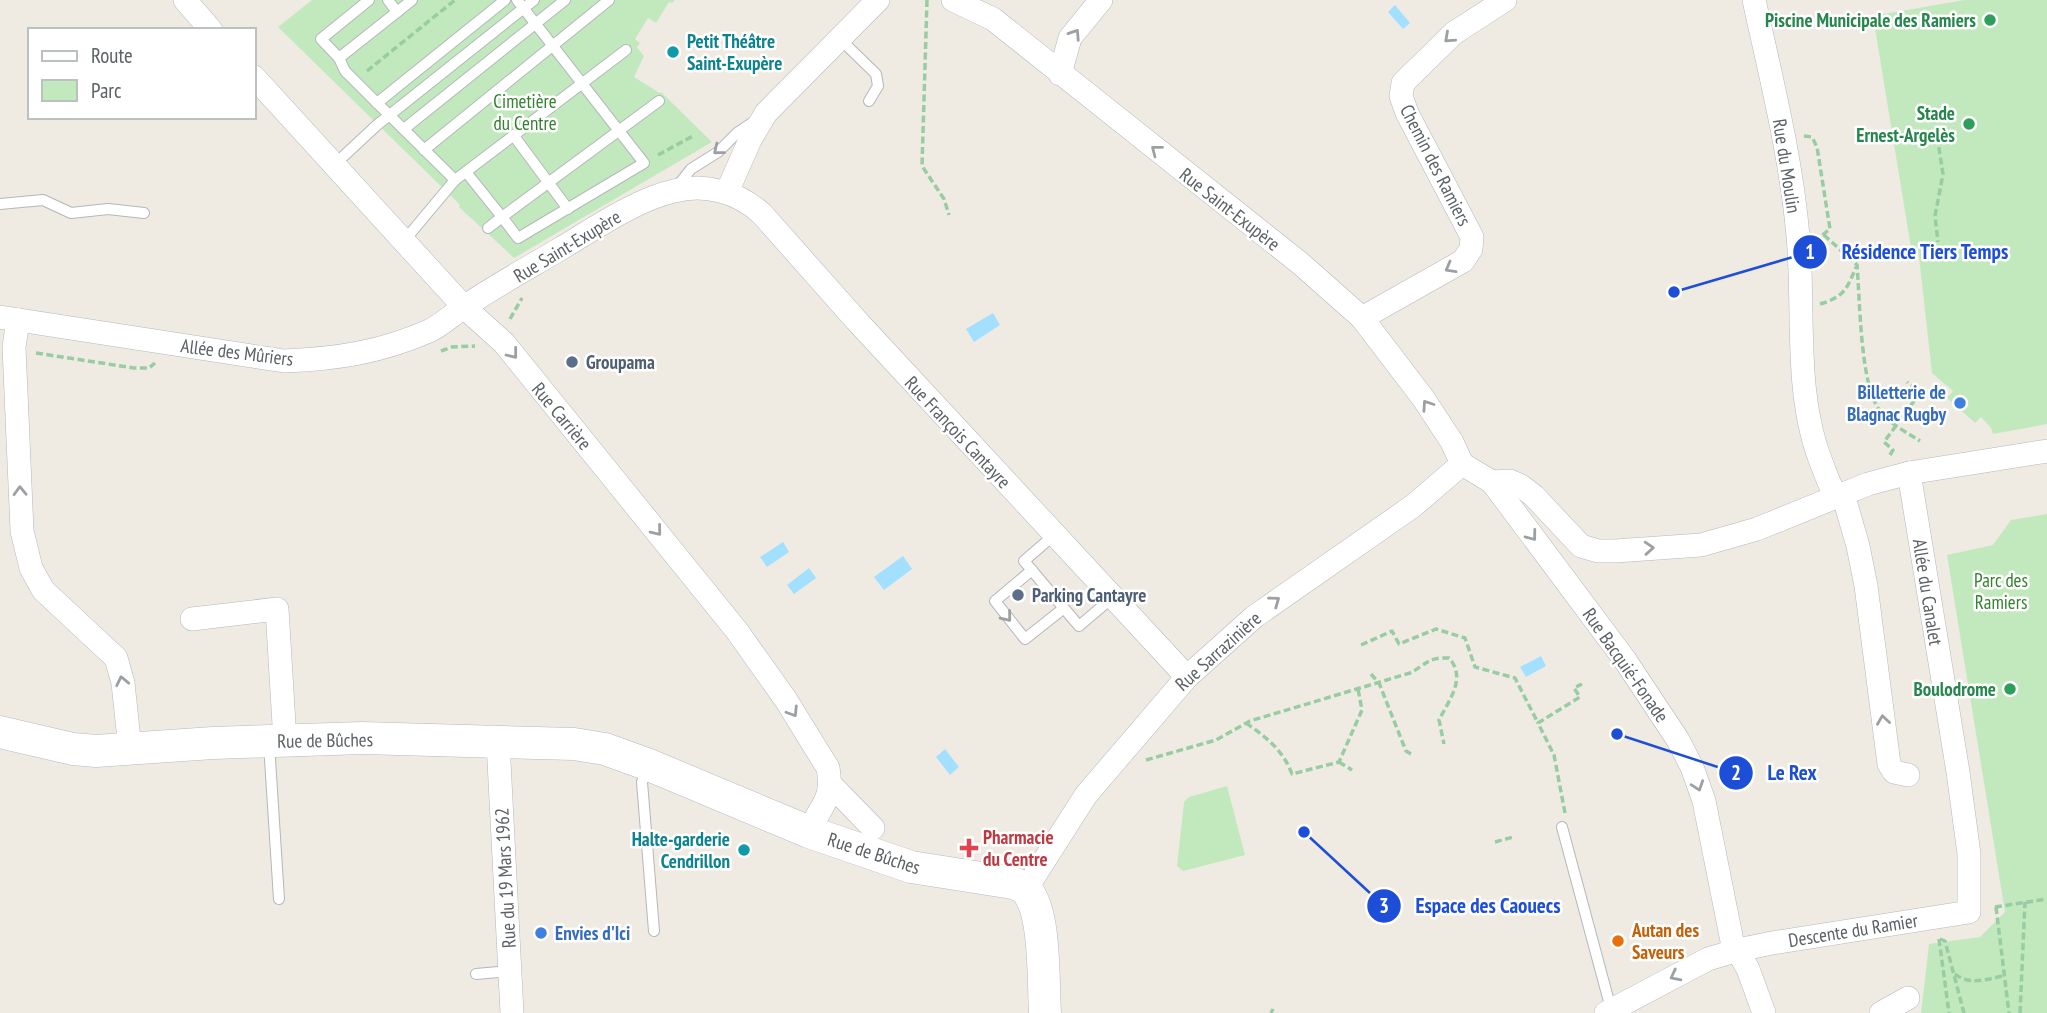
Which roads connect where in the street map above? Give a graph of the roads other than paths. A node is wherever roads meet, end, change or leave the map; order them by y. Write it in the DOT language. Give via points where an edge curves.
graph roads {
  1 [pos="185,0"];
  2 [pos="369,0"];
  3 [pos="387,0"];
  4 [pos="412,0"];
  5 [pos="505,0"];
  6 [pos="534,0"];
  7 [pos="565,0"];
  8 [pos="609,0"];
  9 [pos="878,0"];
  10 [pos="953,0"];
  11 [pos="979,0"];
  12 [pos="1101,0"];
  13 [pos="1505,0"];
  14 [pos="1754,0"];
  15 [pos="521,4"];
  16 [pos="397,12"];
  17 [pos="993,19"];
  18 [pos="536,23"];
  19 [pos="209,28"];
  20 [pos="840,39"];
  21 [pos="553,45"];
  22 [pos="626,50"];
  23 [pos="339,58"];
  24 [pos="1060,74"];
  25 [pos="256,79"];
  26 [pos="584,83"];
  27 [pos="659,101"];
  28 [pos="869,101"];
  29 [pos="377,103"];
  30 [pos="766,113"];
  31 [pos="390,115"];
  32 [pos="404,129"];
  33 [pos="620,131"];
  34 [pos="514,136"];
  35 [pos="424,150"];
  36 [pos="334,165"];
  37 [pos="467,172"];
  38 [pos="455,180"];
  39 [pos="549,183"];
  40 [pos="673,191"];
  41 [pos="727,192"];
  42 [pos="0,204"];
  43 [pos="568,209"];
  44 [pos="144,212"];
  45 [pos="502,217"];
  46 [pos="488,228"];
  47 [pos="518,238"];
  48 [pos="404,242"];
  49 [pos="507,246"];
  50 [pos="464,307"];
  51 [pos="1362,318"];
  52 [pos="9,319"];
  53 [pos="2047,451"];
  54 [pos="1462,464"];
  55 [pos="1909,473"];
  56 [pos="1492,482"];
  57 [pos="1840,495"];
  58 [pos="1054,535"];
  59 [pos="1032,570"];
  60 [pos="1112,598"];
  61 [pos="1064,608"];
  62 [pos="192,619"];
  63 [pos="1186,677"];
  64 [pos="0,732"];
  65 [pos="277,741"];
  66 [pos="498,742"];
  67 [pos="130,749"];
  68 [pos="649,765"];
  69 [pos="1909,775"];
  70 [pos="831,785"];
  71 [pos="1562,827"];
  72 [pos="873,828"];
  73 [pos="809,832"];
  74 [pos="1026,889"];
  75 [pos="279,899"];
  76 [pos="1969,912"];
  77 [pos="654,931"];
  78 [pos="1738,950"];
  79 [pos="510,971"];
  80 [pos="476,974"];
  81 [pos="1908,998"];
  82 [pos="1608,1011"];
  83 [pos="512,1013"];
  84 [pos="1045,1013"];
  85 [pos="1765,1013"];
  86 [pos="1881,1013"];
  1 -- 19 [label="street"];
  2 -- 23 [label="lane" via="321,39"];
  3 -- 16 [label="lane"];
  4 -- 16 [label="lane"];
  5 -- 29 [label="lane"];
  6 -- 15 [label="lane"];
  7 -- 18 [label="lane"];
  8 -- 21 [label="lane"];
  9 -- 20 [label="street, Rue Saint-Exupère"];
  10 -- 17 [label="street, Rue Saint-Exupère"];
  11 -- 17 [label="street"];
  24 -- 12 [label="street, one-way" via="1070,38"];
  13 -- 51 [label="street, Chemin des Ramiers, one-way" via="1454,33 1403,83 1401,96 1472,237 1471,249 1463,261"];
  14 -- 57 [label="street, Rue du Moulin" via="1784,137 1798,235 1809,422 1832,491"];
  15 -- 18 [label="lane"];
  15 -- 31 [label="lane"];
  16 -- 23 [label="lane"];
  17 -- 24 [label="street, Rue Saint-Exupère"];
  18 -- 21 [label="lane"];
  18 -- 32 [label="lane"];
  20 -- 28 [label="lane" via="876,74 878,86"];
  20 -- 30 [label="street, Rue Saint-Exupère"];
  21 -- 26 [label="lane"];
  21 -- 35 [label="lane"];
  22 -- 26 [label="lane"];
  23 -- 29 [label="lane" via="345,71"];
  51 -- 24 [label="street, Rue Saint-Exupère, one-way" via="1301,264"];
  25 -- 36 [label="street, Rue Carrière"];
  26 -- 33 [label="lane"];
  26 -- 34 [label="lane"];
  27 -- 33 [label="lane"];
  29 -- 31 [label="lane"];
  30 -- 40 [label="lane, Rue Saint-Exupère, one-way" via="691,169"];
  30 -- 41 [label="street, Rue Saint-Exupère"];
  31 -- 32 [label="lane"];
  31 -- 36 [label="lane"];
  32 -- 35 [label="lane"];
  33 -- 39 [label="lane"];
  33 -- 43 [label="lane" via="644,163"];
  34 -- 37 [label="lane"];
  34 -- 39 [label="lane"];
  35 -- 38 [label="lane"];
  36 -- 48 [label="street, Rue Carrière"];
  37 -- 38 [label="lane"];
  37 -- 45 [label="lane"];
  38 -- 48 [label="lane"];
  39 -- 43 [label="lane"];
  39 -- 45 [label="lane"];
  40 -- 41 [label="street, Rue Saint-Exupère" via="701,188"];
  40 -- 50 [label="street, Rue Saint-Exupère" via="633,207"];
  41 -- 58 [label="street, Rue François Cantayre" via="762,214"];
  42 -- 44 [label="lane" via="43,200 71,213"];
  43 -- 47 [label="lane"];
  45 -- 46 [label="lane"];
  45 -- 47 [label="lane"];
  47 -- 49 [label="lane"];
  48 -- 50 [label="street, Rue Carrière"];
  50 -- 52 [label="street, Allée des Mûriers" via="432,330 370,352 326,360 285,361"];
  50 -- 70 [label="street, Rue Carrière, one-way" via="504,344 737,631 828,768"];
  54 -- 51 [label="street, Rue Saint-Exupère, one-way" via="1423,398"];
  67 -- 52 [label="street, one-way" via="116,658 43,590 31,568 22,531 15,347"];
  53 -- 55 [label="street"];
  54 -- 56 [label="street"];
  63 -- 54 [label="street, Rue Sarrazinière, one-way" via="1254,617 1413,506"];
  55 -- 57 [label="street"];
  55 -- 76 [label="street, Allée du Canalet" via="1958,772 1969,853"];
  56 -- 57 [label="street, one-way" via="1521,486 1581,546 1598,551 1702,544 1757,529"];
  56 -- 78 [label="street, Rue Bacquié-Fonade, one-way" via="1625,660 1678,740 1704,802 1726,919"];
  69 -- 57 [label="street, Rue du Moulin, one-way" via="1894,772 1889,764 1866,586"];
  58 -- 59 [label="lane" via="1024,561"];
  58 -- 60 [label="street, Rue François Cantayre"];
  59 -- 61 [label="lane"];
  59 -- 61 [label="lane, one-way" via="995,601 1025,639"];
  60 -- 61 [label="lane" via="1079,626"];
  60 -- 63 [label="street, Rue François Cantayre"];
  62 -- 65 [label="street" via="276,610"];
  63 -- 74 [label="street, Rue Sarrazinière" via="1086,795"];
  64 -- 67 [label="main road, Rue de Bûches" via="73,749"];
  65 -- 66 [label="main road, Rue de Bûches"];
  65 -- 67 [label="main road, Rue de Bûches"];
  65 -- 75 [label="lane"];
  66 -- 68 [label="main road, Rue de Bûches" via="575,744"];
  66 -- 79 [label="street, Rue du 19 Mars 1962"];
  68 -- 73 [label="main road, Rue de Bûches"];
  68 -- 77 [label="lane" via="642,782"];
  70 -- 72 [label="street, Rue Carrière"];
  70 -- 73 [label="street"];
  71 -- 82 [label="lane"];
  73 -- 74 [label="main road, Rue de Bûches" via="911,867"];
  74 -- 84 [label="main road" via="1040,924"];
  76 -- 78 [label="street, Descente du Ramier" via="1938,928"];
  78 -- 82 [label="street, Descente du Ramier, one-way" via="1708,959"];
  78 -- 85 [label="street, Rue Bacquié-Fonade"];
  79 -- 80 [label="lane"];
  79 -- 83 [label="street, Rue du 19 Mars 1962"];
  81 -- 86 [label="street"];
}
